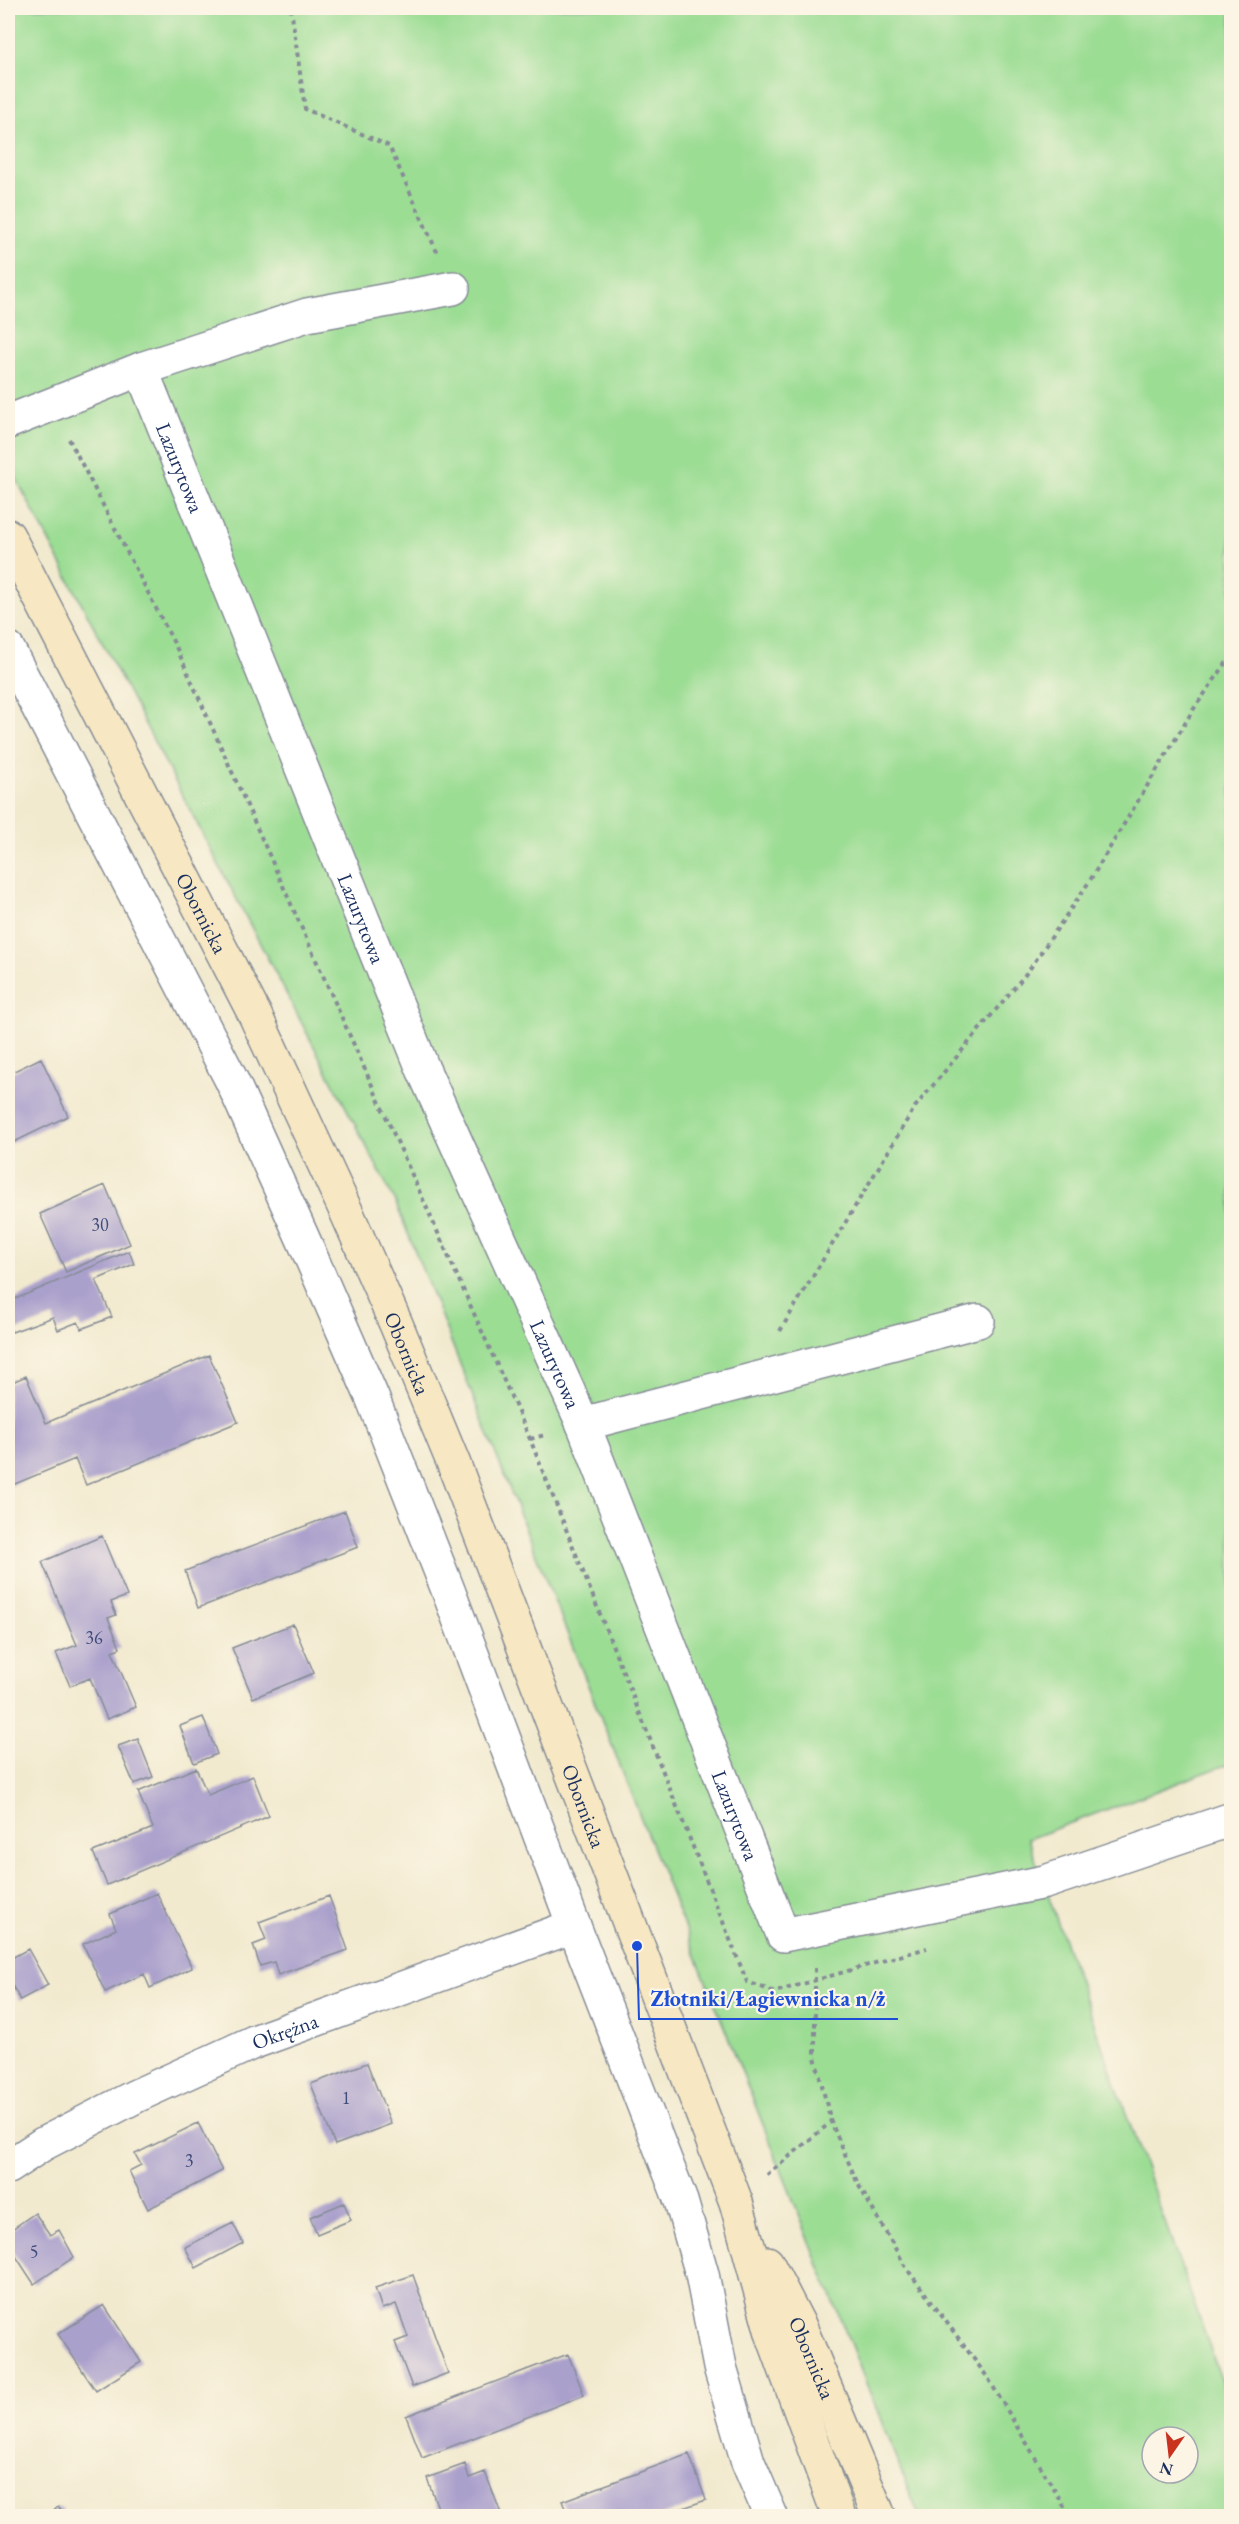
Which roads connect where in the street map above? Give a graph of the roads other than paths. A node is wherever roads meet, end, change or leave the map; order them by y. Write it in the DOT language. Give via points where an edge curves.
graph roads {
  1 [pos="453,288"];
  2 [pos="141,369"];
  3 [pos="8,422"];
  4 [pos="8,536"];
  5 [pos="8,649"];
  6 [pos="978,1321"];
  7 [pos="583,1424"];
  8 [pos="1232,1819"];
  9 [pos="574,1926"];
  10 [pos="8,2167"];
  11 [pos="736,2202"];
  12 [pos="771,2517"];
  13 [pos="839,2517"];
  14 [pos="879,2517"];
  1 -- 2 [label="street" via="307,315"];
  2 -- 3 [label="street"];
  2 -- 7 [label="street, Lazurytowa" via="423,1069"];
  4 -- 11 [label="main road, Obornicka" via="255,1015 373,1273 453,1462"];
  5 -- 9 [label="street" via="232,1081 304,1241 423,1525"];
  6 -- 7 [label="street"];
  7 -- 8 [label="street, Lazurytowa" via="783,1935 1045,1882"];
  9 -- 10 [label="street, Okrężna" via="254,2042 115,2107"];
  9 -- 12 [label="street" via="681,2200 702,2274 720,2367 748,2462"];
  11 -- 13 [label="main road, Obornicka" via="772,2333"];
  11 -- 14 [label="main road, Obornicka" via="800,2327"];
}
